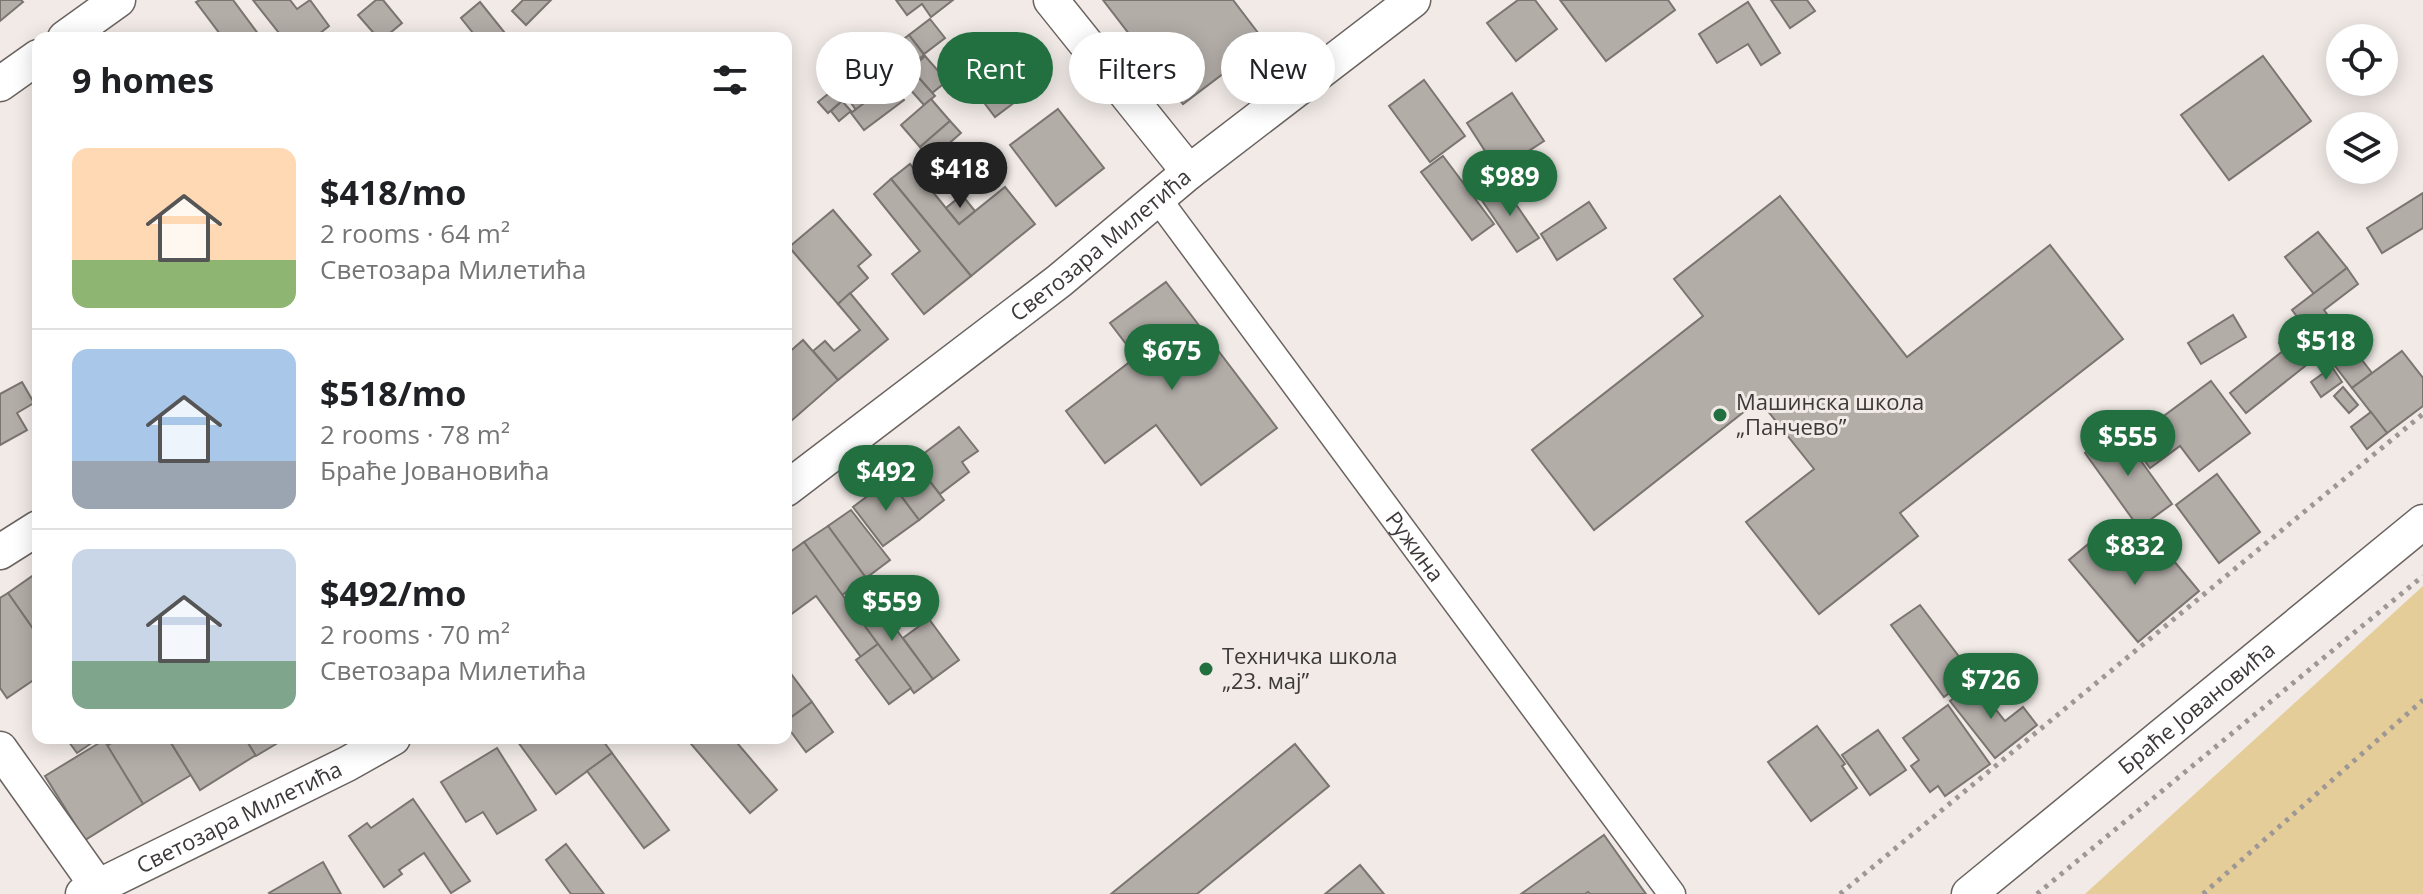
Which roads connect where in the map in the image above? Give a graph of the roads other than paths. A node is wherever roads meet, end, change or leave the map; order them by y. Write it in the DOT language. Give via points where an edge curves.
graph roads {
  1 [pos="118,0"];
  2 [pos="1051,0"];
  3 [pos="1413,0"];
  4 [pos="73,32"];
  5 [pos="32,61"];
  6 [pos="0,84"];
  7 [pos="1189,172"];
  8 [pos="1158,199"];
  9 [pos="792,484"];
  10 [pos="2423,522"];
  11 [pos="32,532"];
  12 [pos="0,552"];
  13 [pos="382,744"];
  14 [pos="0,749"];
  15 [pos="90,890"];
  16 [pos="1672,894"];
  17 [pos="1969,894"];
  1 -- 4 [label="street"];
  2 -- 7 [label="street"];
  3 -- 7 [label="street, Светозара Милетића"];
  5 -- 6 [label="street"];
  7 -- 8 [label="street, Светозара Милетића"];
  8 -- 9 [label="street, Светозара Милетића"];
  8 -- 16 [label="street, Ружина"];
  10 -- 17 [label="street, Браће Јовановића"];
  11 -- 12 [label="street"];
  13 -- 15 [label="street, Светозара Милетића"];
  14 -- 15 [label="street"];
}
